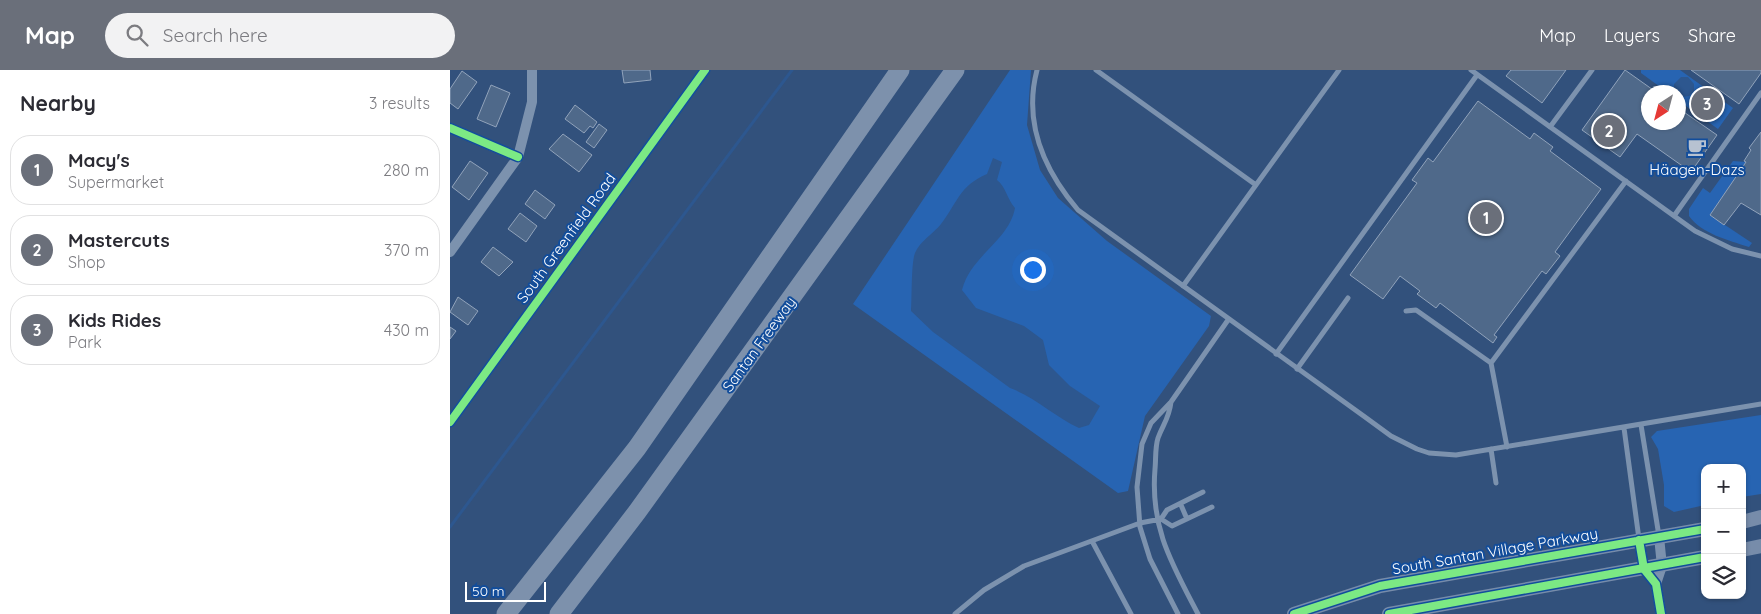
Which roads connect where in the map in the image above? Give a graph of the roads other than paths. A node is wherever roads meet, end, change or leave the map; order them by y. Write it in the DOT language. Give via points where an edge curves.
graph roads {
  1 [pos="534,70"];
  2 [pos="705,70"];
  3 [pos="900,70"];
  4 [pos="955,70"];
  5 [pos="1037,70"];
  6 [pos="1096,70"];
  7 [pos="1339,70"];
  8 [pos="1470,70"];
  9 [pos="1592,70"];
  10 [pos="1477,75"];
  11 [pos="1761,93"];
  12 [pos="1550,127"];
  13 [pos="450,128"];
  14 [pos="518,156"];
  15 [pos="1626,181"];
  16 [pos="1256,185"];
  17 [pos="1674,216"];
  18 [pos="450,252"];
  19 [pos="1761,256"];
  20 [pos="1183,286"];
  21 [pos="1348,298"];
  22 [pos="1406,311"];
  23 [pos="1228,320"];
  24 [pos="1276,354"];
  25 [pos="1490,363"];
  26 [pos="1297,369"];
  27 [pos="1172,402"];
  28 [pos="1761,404"];
  29 [pos="450,422"];
  30 [pos="1641,425"];
  31 [pos="1624,428"];
  32 [pos="1507,447"];
  33 [pos="1491,449"];
  34 [pos="1496,482"];
  35 [pos="1203,492"];
  36 [pos="1181,505"];
  37 [pos="1212,507"];
  38 [pos="1761,517"];
  39 [pos="1159,519"];
  40 [pos="1187,519"];
  41 [pos="1746,521"];
  42 [pos="1140,523"];
  43 [pos="1701,530"];
  44 [pos="1659,537"];
  45 [pos="1639,540"];
  46 [pos="1092,541"];
  47 [pos="1761,546"];
  48 [pos="1746,549"];
  49 [pos="1701,558"];
  50 [pos="1662,566"];
  51 [pos="1644,569"];
  52 [pos="1656,584"];
  53 [pos="506,614"];
  54 [pos="559,614"];
  55 [pos="955,614"];
  56 [pos="1132,614"];
  57 [pos="1178,614"];
  58 [pos="1198,614"];
  59 [pos="1294,614"];
  60 [pos="1389,614"];
  61 [pos="1661,614"];
  1 -- 14 [label="street" via="532,102"];
  2 -- 29 [label="street, South Greenfield Road"];
  3 -- 53 [label="highway" via="637,448"];
  4 -- 54 [label="highway, Santan Freeway" via="637,512"];
  5 -- 20 [label="lane" via="1033,89 1036,132 1045,164 1066,196 1078,210"];
  6 -- 16 [label="lane"];
  7 -- 16 [label="lane"];
  8 -- 10 [label="lane"];
  9 -- 12 [label="lane"];
  10 -- 12 [label="lane"];
  10 -- 24 [label="lane"];
  11 -- 17 [label="lane"];
  12 -- 15 [label="lane"];
  13 -- 14 [label="street"];
  14 -- 18 [label="street"];
  15 -- 17 [label="lane"];
  15 -- 25 [label="lane"];
  16 -- 20 [label="lane"];
  17 -- 19 [label="lane" via="1714,242"];
  20 -- 23 [label="lane"];
  21 -- 26 [label="lane"];
  22 -- 25 [label="lane" via="1416,310"];
  23 -- 24 [label="lane"];
  23 -- 27 [label="lane"];
  24 -- 26 [label="lane"];
  25 -- 32 [label="lane"];
  26 -- 33 [label="lane" via="1391,436 1417,449 1456,455"];
  27 -- 39 [label="lane" via="1169,417 1158,439 1153,493"];
  27 -- 42 [label="lane" via="1152,423 1142,444 1137,487"];
  28 -- 30 [label="lane"];
  30 -- 31 [label="lane"];
  30 -- 44 [label="lane"];
  31 -- 32 [label="lane"];
  31 -- 45 [label="lane"];
  32 -- 33 [label="lane"];
  33 -- 34 [label="lane"];
  35 -- 36 [label="lane"];
  36 -- 39 [label="lane" via="1167,510"];
  36 -- 40 [label="lane"];
  37 -- 40 [label="lane"];
  38 -- 41 [label="main road"];
  39 -- 40 [label="lane" via="1172,526"];
  39 -- 42 [label="lane"];
  39 -- 58 [label="lane" via="1165,549"];
  42 -- 46 [label="lane"];
  42 -- 57 [label="lane" via="1150,559"];
  43 -- 44 [label="main road, South Santan Village Parkway"];
  44 -- 45 [label="main road, South Santan Village Parkway"];
  44 -- 50 [label="street"];
  45 -- 51 [label="street"];
  45 -- 59 [label="main road, South Santan Village Parkway" via="1380,586"];
  46 -- 55 [label="lane" via="1024,566 984,590"];
  46 -- 56 [label="lane"];
  47 -- 48 [label="main road"];
  49 -- 50 [label="main road"];
  50 -- 51 [label="main road"];
  50 -- 52 [label="street"];
  51 -- 52 [label="street"];
  51 -- 60 [label="main road"];
  52 -- 61 [label="street"];
}
